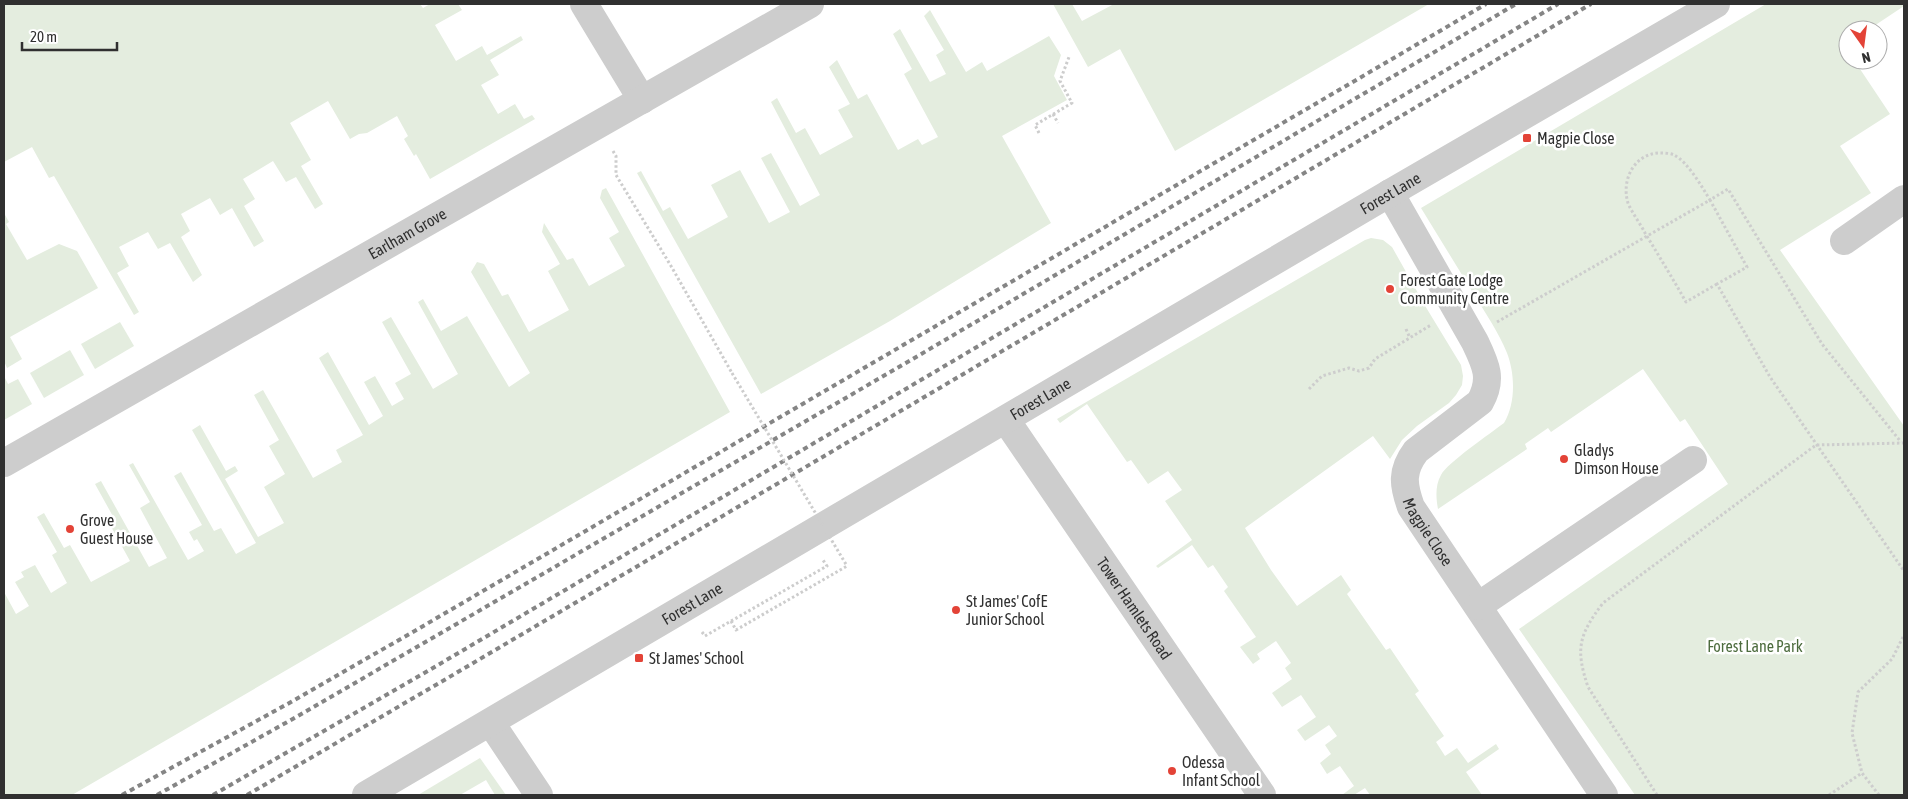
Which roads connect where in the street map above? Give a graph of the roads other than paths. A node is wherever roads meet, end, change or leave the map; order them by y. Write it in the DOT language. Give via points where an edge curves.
graph roads {
  1 [pos="584,4"];
  2 [pos="810,4"];
  3 [pos="1716,4"];
  4 [pos="642,100"];
  5 [pos="1390,193"];
  6 [pos="1904,198"];
  7 [pos="1844,241"];
  8 [pos="1006,420"];
  9 [pos="1694,460"];
  10 [pos="4,462"];
  11 [pos="1478,606"];
  12 [pos="490,723"];
  13 [pos="366,795"];
  14 [pos="539,795"];
  15 [pos="1262,795"];
  16 [pos="1604,795"];
  1 -- 4 [label="street"];
  2 -- 4 [label="street, Earlham Grove"];
  3 -- 5 [label="street, Forest Lane"];
  4 -- 10 [label="street, Earlham Grove"];
  5 -- 8 [label="street, Forest Lane"];
  5 -- 11 [label="street, Magpie Close" via="1486,366 1486,391 1480,402 1416,451 1408,461 1405,474 1405,490 1411,507"];
  6 -- 7 [label="street"];
  8 -- 12 [label="street, Forest Lane"];
  8 -- 15 [label="street, Tower Hamlets Road"];
  9 -- 11 [label="street"];
  11 -- 16 [label="street, Magpie Close"];
  12 -- 13 [label="street, Forest Lane"];
  12 -- 14 [label="street"];
}
